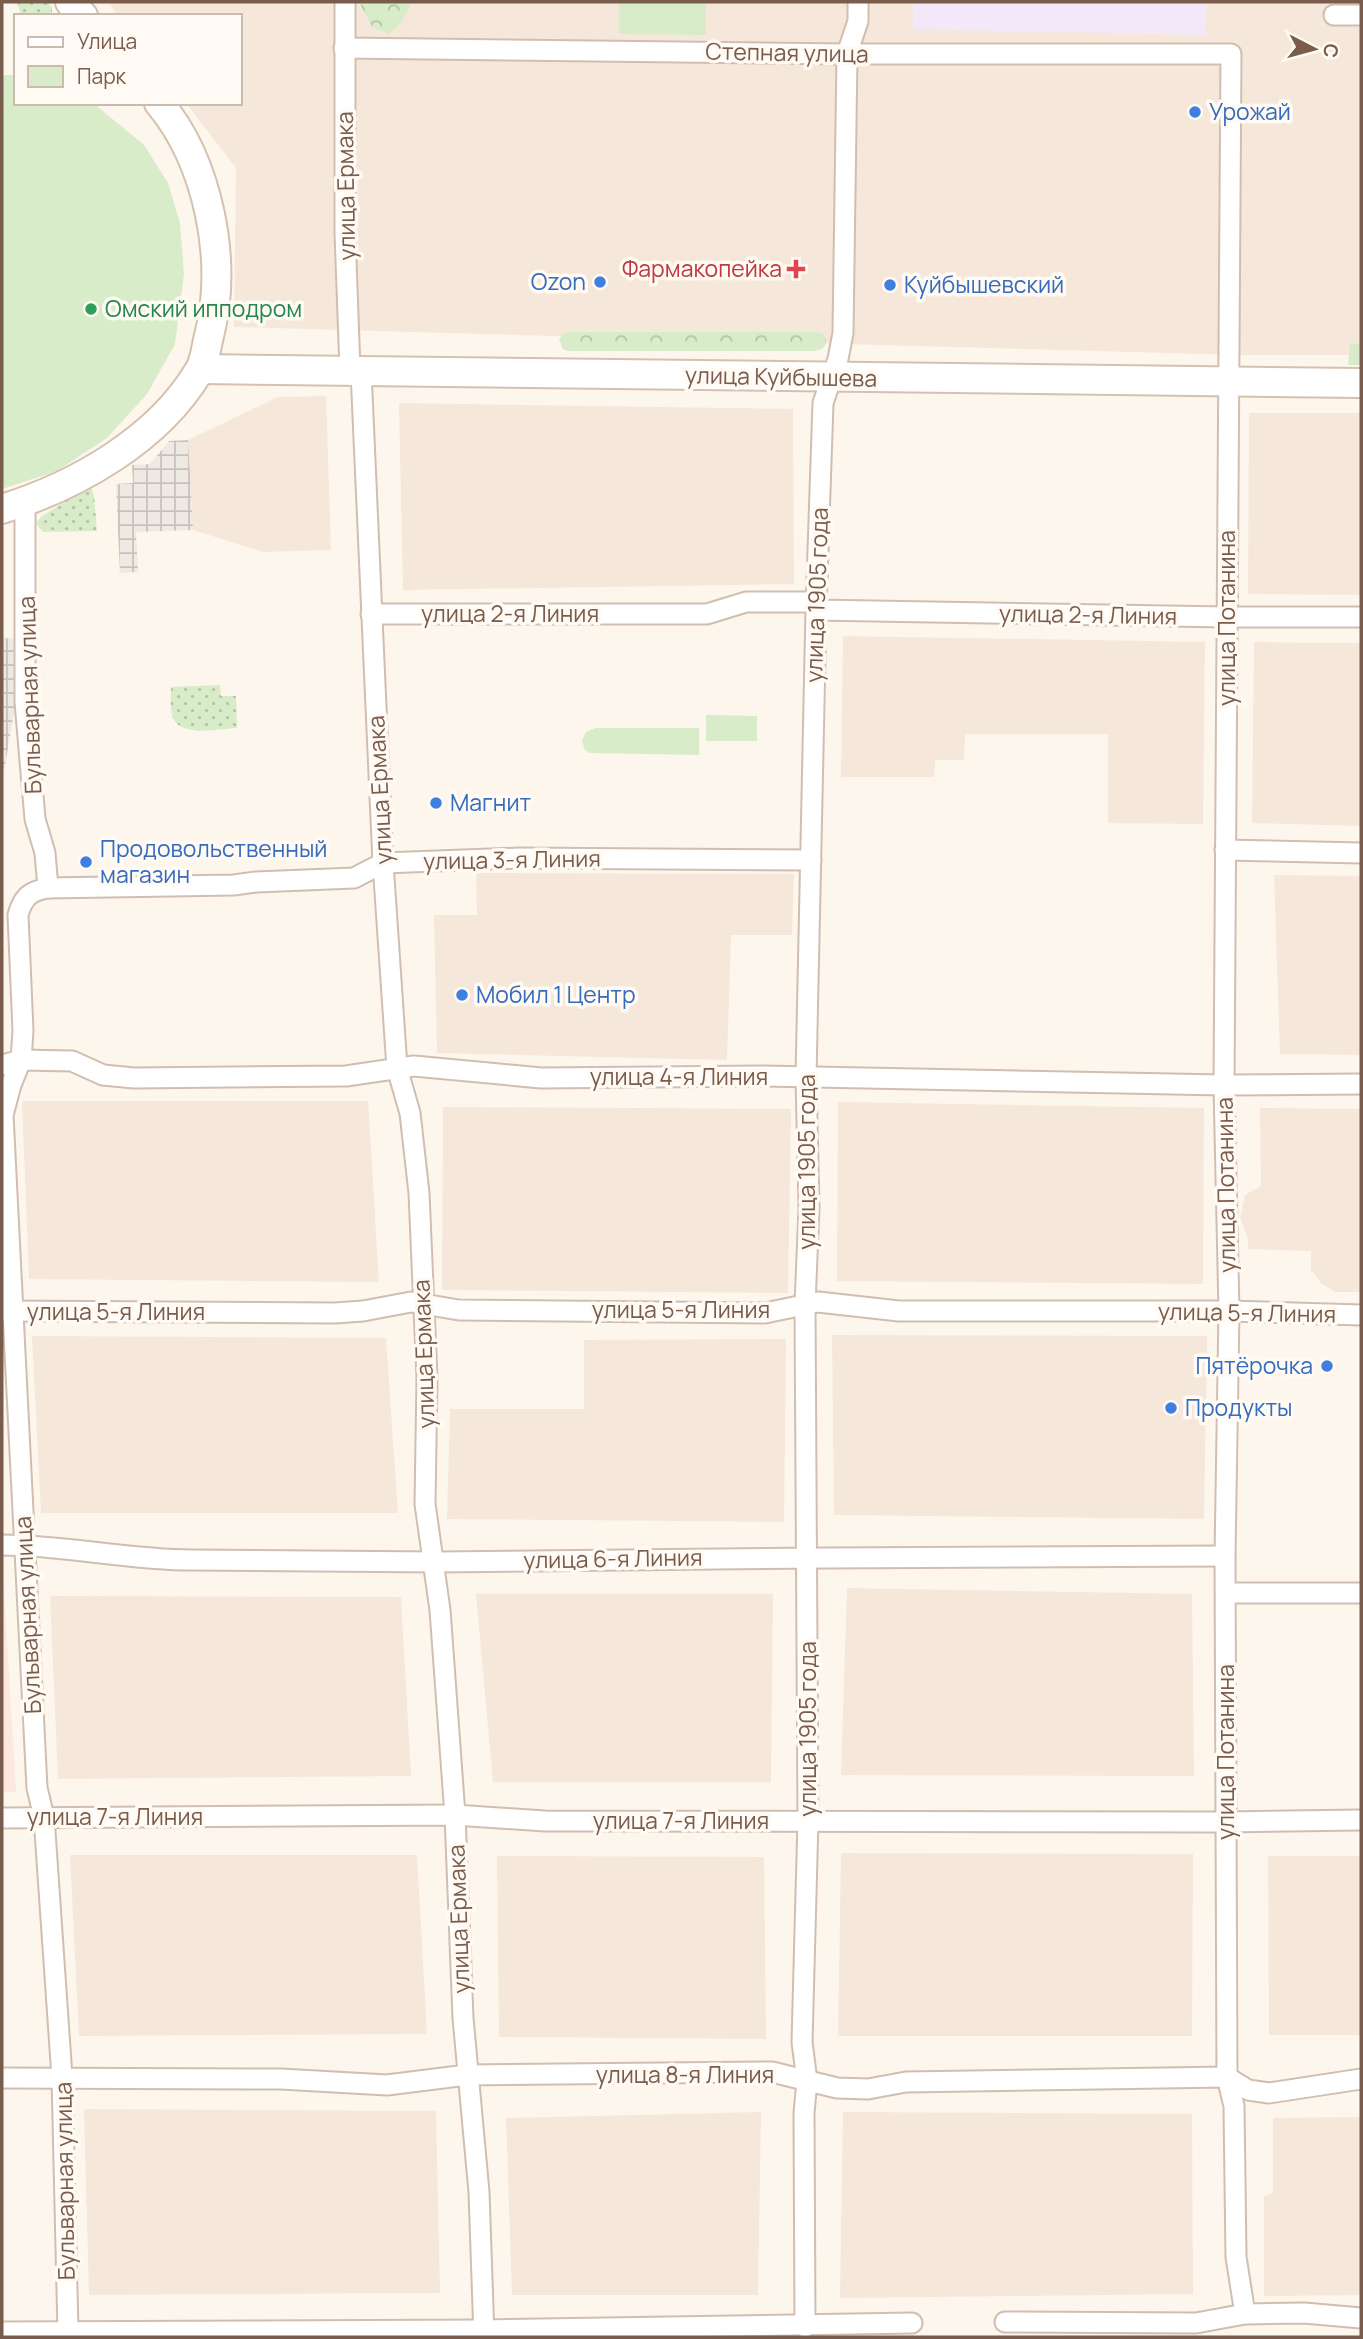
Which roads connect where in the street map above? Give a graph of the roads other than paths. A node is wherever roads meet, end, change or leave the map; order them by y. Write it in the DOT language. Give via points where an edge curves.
graph roads {
  1 [pos="345,2"];
  2 [pos="858,2"];
  3 [pos="1334,15"];
  4 [pos="1361,15"];
  5 [pos="344,48"];
  6 [pos="847,54"];
  7 [pos="1231,54"];
  8 [pos="160,105"];
  9 [pos="201,369"];
  10 [pos="355,370"];
  11 [pos="830,378"];
  12 [pos="1229,382"];
  13 [pos="1361,383"];
  14 [pos="13,505"];
  15 [pos="816,606"];
  16 [pos="371,614"];
  17 [pos="1227,617"];
  18 [pos="1361,617"];
  19 [pos="1225,850"];
  20 [pos="1361,853"];
  21 [pos="811,860"];
  22 [pos="383,863"];
  23 [pos="48,888"];
  24 [pos="21,1060"];
  25 [pos="2,1065"];
  26 [pos="397,1068"];
  27 [pos="806,1077"];
  28 [pos="1361,1084"];
  29 [pos="1224,1085"];
  30 [pos="423,1302"];
  31 [pos="806,1305"];
  32 [pos="7,1311"];
  33 [pos="1229,1311"];
  34 [pos="1361,1315"];
  35 [pos="2,1545"];
  36 [pos="24,1545"];
  37 [pos="1226,1556"];
  38 [pos="808,1557"];
  39 [pos="434,1562"];
  40 [pos="1226,1592"];
  41 [pos="1361,1593"];
  42 [pos="456,1815"];
  43 [pos="44,1817"];
  44 [pos="2,1818"];
  45 [pos="808,1820"];
  46 [pos="1361,1820"];
  47 [pos="1226,1822"];
  48 [pos="467,2075"];
  49 [pos="62,2077"];
  50 [pos="1227,2077"];
  51 [pos="2,2078"];
  52 [pos="1361,2078"];
  53 [pos="807,2081"];
  54 [pos="1245,2314"];
  55 [pos="1361,2318"];
  56 [pos="1005,2322"];
  57 [pos="912,2323"];
  58 [pos="806,2327"];
  59 [pos="2,2332"];
  60 [pos="68,2332"];
  61 [pos="484,2334"];
  1 -- 5 [label="street, улица Ермака"];
  2 -- 6 [label="street, улица 1905 года" via="858,22"];
  3 -- 4 [label="street"];
  5 -- 6 [label="street, Степная улица"];
  5 -- 10 [label="street, улица Ермака" via="345,233"];
  6 -- 7 [label="street, Степная улица"];
  6 -- 11 [label="street, улица 1905 года" via="843,333"];
  7 -- 12 [label="street, улица Потанина"];
  8 -- 9 [label="main road, Бульварная улица" via="195,164 213,222 217,277"];
  9 -- 10 [label="main road, улица Куйбышева"];
  9 -- 14 [label="main road, Бульварная улица" via="176,404 120,454 66,485"];
  10 -- 11 [label="main road, улица Куйбышева"];
  10 -- 16 [label="street, улица Ермака"];
  11 -- 12 [label="main road, улица Куйбышева"];
  11 -- 15 [label="street, улица 1905 года" via="823,403"];
  12 -- 13 [label="main road, улица Куйбышева"];
  12 -- 17 [label="street, улица Потанина"];
  14 -- 23 [label="street, Бульварная улица" via="35,819 45,853"];
  15 -- 16 [label="street, улица 2-я Линия" via="746,602 707,614"];
  15 -- 17 [label="street, улица 2-я Линия"];
  15 -- 21 [label="street, улица 1905 года"];
  16 -- 22 [label="street, улица Ермака"];
  17 -- 18 [label="street, улица 2-я Линия"];
  17 -- 19 [label="street, улица Потанина"];
  19 -- 20 [label="street"];
  19 -- 29 [label="street, улица Потанина"];
  21 -- 22 [label="street, улица 3-я Линия" via="519,858"];
  21 -- 27 [label="street, улица 1905 года"];
  22 -- 23 [label="street, улица 3-я Линия" via="354,878 234,886"];
  22 -- 26 [label="street, улица Ермака"];
  23 -- 24 [label="street, Бульварная улица" via="33,891 22,900 18,915"];
  24 -- 25 [label="street, улица 4-я Линия"];
  24 -- 26 [label="street, улица 4-я Линия" via="72,1061 103,1075 134,1078 346,1076"];
  24 -- 32 [label="street, Бульварная улица" via="3,1115"];
  26 -- 27 [label="street, улица 4-я Линия" via="541,1078"];
  26 -- 30 [label="street, улица Ермака" via="410,1113 418,1180"];
  27 -- 29 [label="street, улица 4-я Линия"];
  27 -- 31 [label="street, улица 1905 года"];
  28 -- 29 [label="street, улица 4-я Линия"];
  29 -- 33 [label="street, улица Потанина"];
  30 -- 31 [label="street, улица 5-я Линия" via="460,1310 765,1313"];
  30 -- 32 [label="street, улица 5-я Линия" via="335,1313"];
  30 -- 39 [label="street, улица Ермака" via="425,1504"];
  31 -- 33 [label="street, улица 5-я Линия" via="818,1302 899,1311"];
  31 -- 38 [label="street, улица 1905 года"];
  32 -- 36 [label="street, Бульварная улица"];
  33 -- 34 [label="street, улица 5-я Линия"];
  33 -- 37 [label="street, улица Потанина"];
  35 -- 36 [label="street, улица 6-я Линия"];
  36 -- 39 [label="street, улица 6-я Линия" via="147,1559"];
  36 -- 43 [label="street, Бульварная улица" via="37,1788"];
  37 -- 38 [label="street, улица 6-я Линия"];
  37 -- 40 [label="street, улица Потанина"];
  38 -- 39 [label="street, улица 6-я Линия"];
  38 -- 45 [label="street, улица 1905 года"];
  39 -- 42 [label="street, улица Ермака"];
  40 -- 41 [label="street"];
  40 -- 47 [label="street, улица Потанина"];
  42 -- 43 [label="street, улица 7-я Линия"];
  42 -- 45 [label="street, улица 7-я Линия" via="545,1821"];
  42 -- 48 [label="street, улица Ермака"];
  43 -- 44 [label="street, улица 7-я Линия"];
  43 -- 49 [label="street, Бульварная улица"];
  45 -- 47 [label="street, улица 7-я Линия"];
  45 -- 53 [label="street, улица 1905 года" via="802,2042"];
  46 -- 47 [label="street, улица 7-я Линия"];
  47 -- 50 [label="street, улица Потанина"];
  48 -- 49 [label="street, улица 8-я Линия" via="387,2085"];
  48 -- 53 [label="street, улица 8-я Линия" via="772,2072"];
  48 -- 61 [label="street, улица Ермака" via="479,2192"];
  49 -- 51 [label="street, улица 8-я Линия"];
  49 -- 60 [label="street, Бульварная улица"];
  50 -- 52 [label="street, улица 8-я Линия" via="1248,2090 1269,2093"];
  50 -- 53 [label="street, улица 8-я Линия" via="906,2082 868,2089"];
  50 -- 54 [label="street, улица Потанина" via="1234,2106 1236,2258"];
  53 -- 58 [label="street, улица 1905 года"];
  54 -- 55 [label="street"];
  54 -- 56 [label="street" via="1196,2323"];
  57 -- 58 [label="street"];
  58 -- 61 [label="street"];
  59 -- 60 [label="street"];
  60 -- 61 [label="street"];
}
